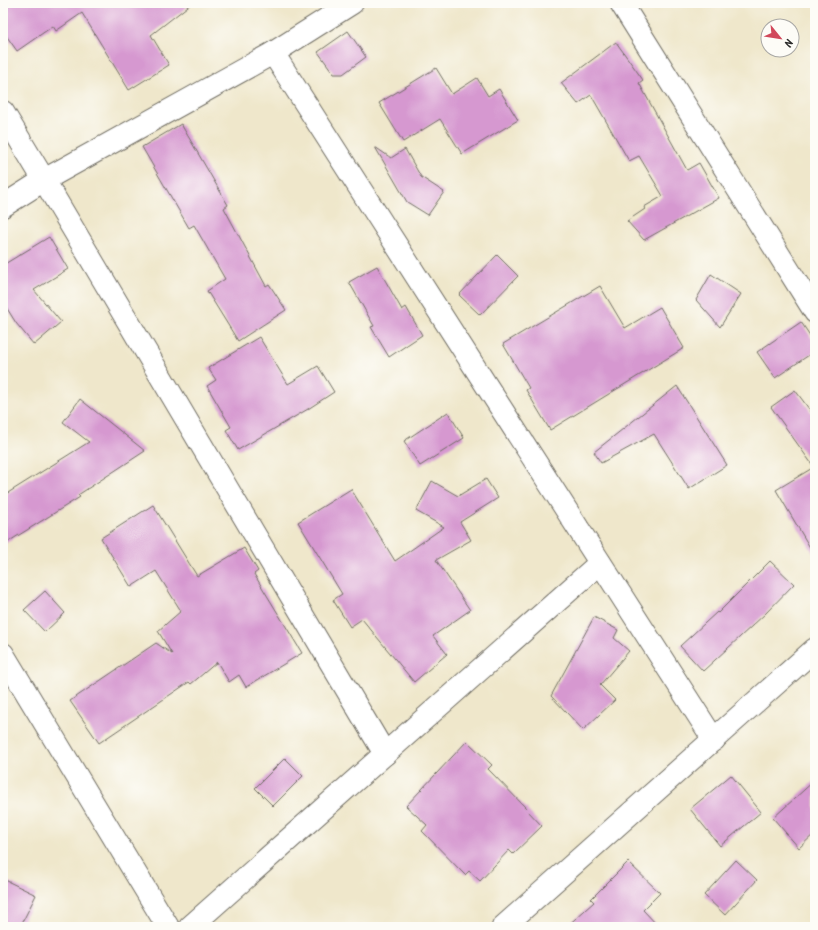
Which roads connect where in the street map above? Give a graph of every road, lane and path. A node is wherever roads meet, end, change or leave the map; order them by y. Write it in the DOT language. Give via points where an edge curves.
graph roads {
  1 [pos="352,3"];
  2 [pos="621,3"];
  3 [pos="272,53"];
  4 [pos="3,112"];
  5 [pos="44,180"];
  6 [pos="3,206"];
  7 [pos="815,312"];
  8 [pos="600,563"];
  9 [pos="815,649"];
  10 [pos="3,654"];
  11 [pos="714,740"];
  12 [pos="385,754"];
  13 [pos="168,927"];
  14 [pos="190,927"];
  15 [pos="503,927"];
  1 -- 3 [label="street"];
  2 -- 7 [label="street"];
  3 -- 5 [label="street"];
  3 -- 8 [label="street"];
  4 -- 5 [label="street"];
  5 -- 6 [label="street"];
  5 -- 12 [label="street"];
  8 -- 11 [label="street"];
  8 -- 12 [label="street"];
  9 -- 11 [label="street"];
  10 -- 13 [label="street"];
  11 -- 15 [label="street"];
  12 -- 14 [label="street"];
}
